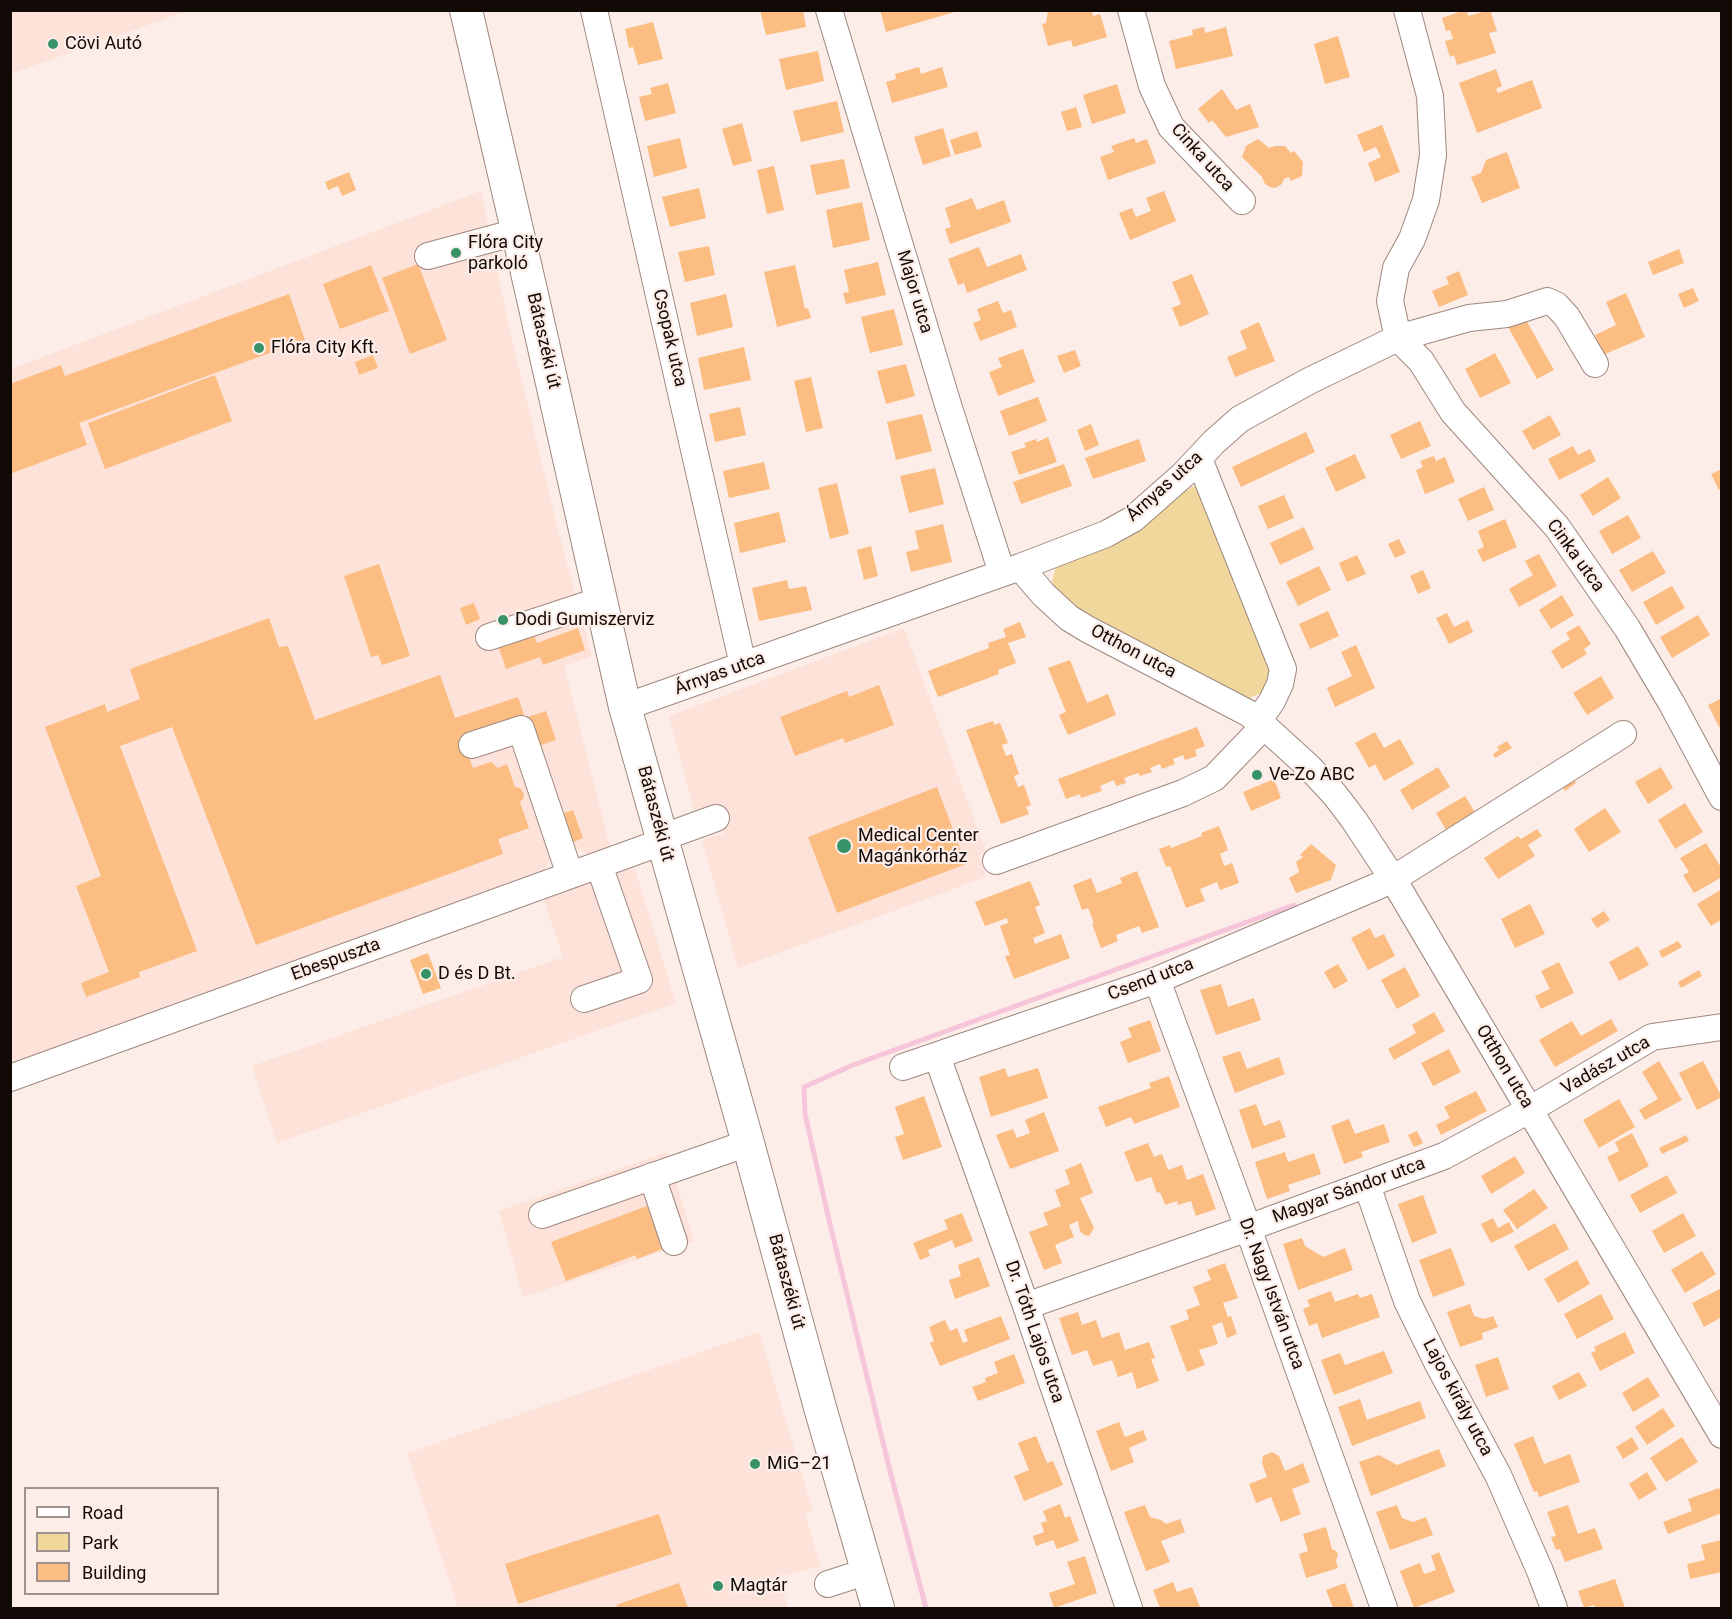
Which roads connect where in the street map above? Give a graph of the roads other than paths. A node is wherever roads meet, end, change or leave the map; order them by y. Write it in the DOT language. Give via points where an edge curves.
graph roads {
  1 [pos="466,10"];
  2 [pos="594,10"];
  3 [pos="829,10"];
  4 [pos="1131,10"];
  5 [pos="1407,10"];
  6 [pos="1242,201"];
  7 [pos="517,232"];
  8 [pos="428,256"];
  9 [pos="1398,338"];
  10 [pos="1595,363"];
  11 [pos="1199,459"];
  12 [pos="1011,570"];
  13 [pos="601,600"];
  14 [pos="489,637"];
  15 [pos="743,665"];
  16 [pos="626,707"];
  17 [pos="1261,723"];
  18 [pos="1623,734"];
  19 [pos="472,745"];
  20 [pos="1722,797"];
  21 [pos="716,818"];
  22 [pos="662,840"];
  23 [pos="996,861"];
  24 [pos="599,865"];
  25 [pos="570,875"];
  26 [pos="1393,879"];
  27 [pos="1157,980"];
  28 [pos="584,999"];
  29 [pos="1722,1027"];
  30 [pos="937,1056"];
  31 [pos="903,1067"];
  32 [pos="10,1078"];
  33 [pos="1529,1110"];
  34 [pos="748,1143"];
  35 [pos="652,1176"];
  36 [pos="1367,1185"];
  37 [pos="542,1215"];
  38 [pos="1248,1228"];
  39 [pos="674,1242"];
  40 [pos="1026,1306"];
  41 [pos="1722,1435"];
  42 [pos="868,1570"];
  43 [pos="828,1584"];
  44 [pos="878,1608"];
  45 [pos="1129,1608"];
  46 [pos="1384,1608"];
  47 [pos="1554,1608"];
  1 -- 7 [label="main road, Bátaszéki út"];
  2 -- 15 [label="street, Csopak utca"];
  3 -- 12 [label="street, Major utca" via="949,408"];
  4 -- 6 [label="street, Cinka utca" via="1152,86 1171,127"];
  5 -- 9 [label="street" via="1430,96 1433,155 1426,200 1396,268 1390,301"];
  7 -- 8 [label="street"];
  7 -- 13 [label="main road, Bátaszéki út"];
  9 -- 10 [label="street, Árnyas utca" via="1547,301 1567,317"];
  9 -- 11 [label="street, Árnyas utca" via="1240,419"];
  9 -- 20 [label="street, Cinka utca" via="1421,361 1453,412 1557,527 1627,628"];
  11 -- 12 [label="street, Árnyas utca" via="1133,519 1106,534"];
  11 -- 17 [label="street" via="1283,669"];
  12 -- 15 [label="street, Árnyas utca"];
  12 -- 17 [label="street, Otthon utca" via="1087,629"];
  13 -- 14 [label="street"];
  13 -- 16 [label="main road, Bátaszéki út"];
  15 -- 16 [label="street, Árnyas utca"];
  16 -- 22 [label="main road, Bátaszéki út"];
  17 -- 23 [label="street" via="1214,778"];
  17 -- 26 [label="street, Otthon utca" via="1335,795"];
  18 -- 26 [label="street, Csend utca"];
  19 -- 25 [label="street" via="520,729"];
  21 -- 22 [label="street, Ebespuszta"];
  22 -- 24 [label="street, Ebespuszta"];
  22 -- 34 [label="main road, Bátaszéki út"];
  24 -- 25 [label="street, Ebespuszta"];
  24 -- 28 [label="street" via="639,980"];
  25 -- 32 [label="street, Ebespuszta"];
  26 -- 27 [label="street, Csend utca"];
  26 -- 33 [label="street, Otthon utca"];
  27 -- 30 [label="street, Csend utca"];
  27 -- 38 [label="street, Dr. Nagy István utca"];
  29 -- 33 [label="street, Vadász utca" via="1652,1037"];
  30 -- 31 [label="street, Csend utca"];
  30 -- 40 [label="street, Dr. Tóth Lajos utca"];
  33 -- 36 [label="street, Magyar Sándor utca" via="1444,1156"];
  33 -- 41 [label="street, Otthon utca"];
  34 -- 35 [label="street"];
  34 -- 42 [label="main road, Bátaszéki út"];
  35 -- 37 [label="street"];
  35 -- 39 [label="street"];
  36 -- 38 [label="street, Magyar Sándor utca"];
  36 -- 47 [label="street, Lajos király utca" via="1407,1301 1498,1475"];
  38 -- 40 [label="street, Magyar Sándor utca"];
  38 -- 46 [label="street, Dr. Nagy István utca"];
  40 -- 45 [label="street, Dr. Tóth Lajos utca"];
  42 -- 43 [label="street"];
  42 -- 44 [label="main road, Bátaszéki út"];
}
